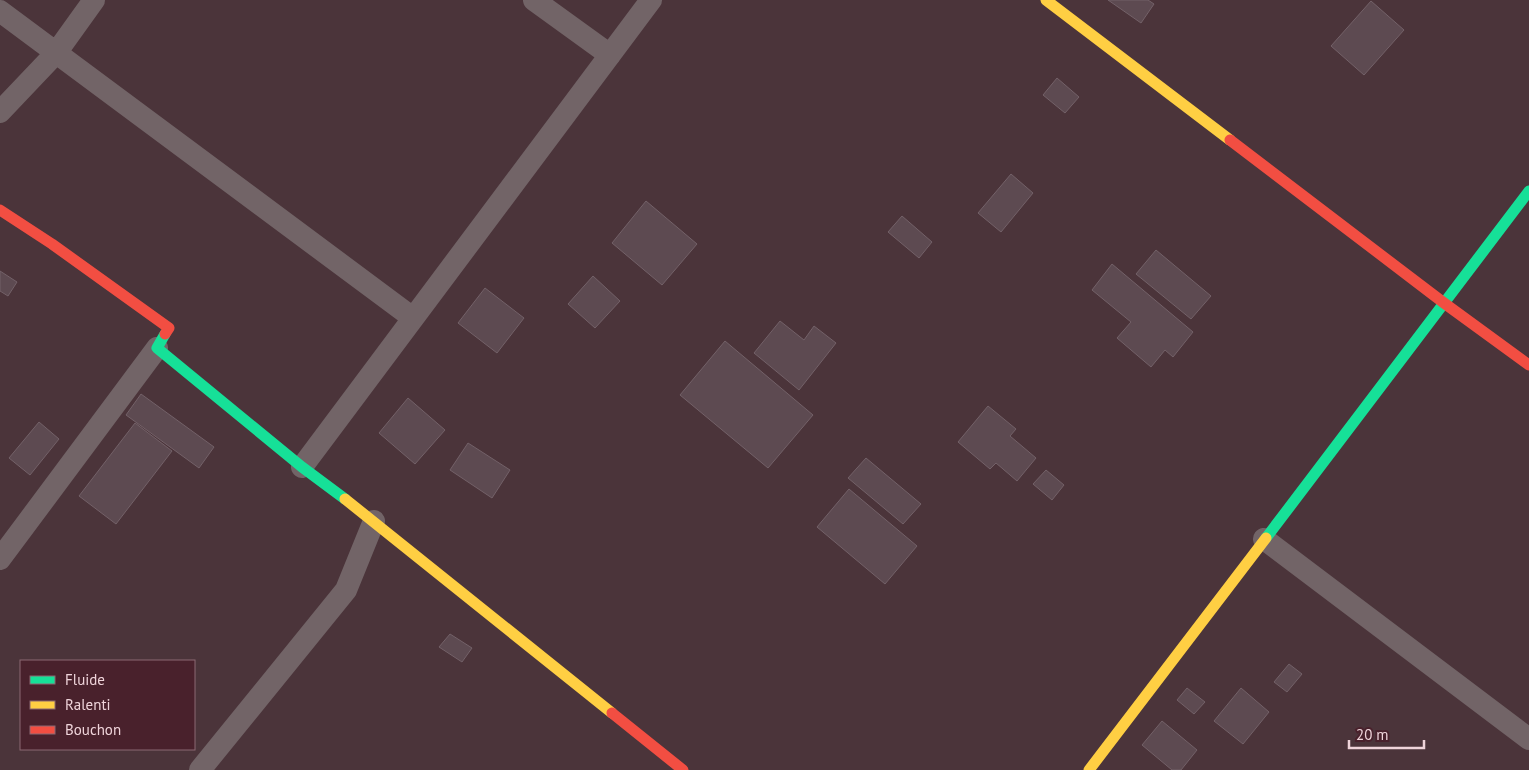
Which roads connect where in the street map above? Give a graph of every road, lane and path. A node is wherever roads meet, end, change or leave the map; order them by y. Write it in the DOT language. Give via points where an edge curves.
graph roads {
  1 [pos="94,0"];
  2 [pos="534,0"];
  3 [pos="651,0"];
  4 [pos="1046,0"];
  5 [pos="0,11"];
  6 [pos="56,53"];
  7 [pos="610,55"];
  8 [pos="0,112"];
  9 [pos="1529,190"];
  10 [pos="0,210"];
  11 [pos="1444,302"];
  12 [pos="413,318"];
  13 [pos="157,348"];
  14 [pos="1529,365"];
  15 [pos="302,467"];
  16 [pos="374,520"];
  17 [pos="1264,539"];
  18 [pos="0,559"];
  19 [pos="1529,739"];
  20 [pos="200,770"];
  21 [pos="683,770"];
  22 [pos="1089,770"];
  1 -- 6 [label="street"];
  2 -- 7 [label="street"];
  3 -- 7 [label="street"];
  4 -- 11 [label="street"];
  5 -- 6 [label="street"];
  6 -- 8 [label="street"];
  6 -- 12 [label="street"];
  7 -- 12 [label="street"];
  9 -- 11 [label="street"];
  10 -- 13 [label="street" via="169,328"];
  11 -- 14 [label="street"];
  11 -- 17 [label="street"];
  12 -- 15 [label="street"];
  13 -- 15 [label="street"];
  13 -- 18 [label="street"];
  15 -- 16 [label="street"];
  16 -- 20 [label="street" via="346,590"];
  16 -- 21 [label="street"];
  17 -- 19 [label="street"];
  17 -- 22 [label="street"];
}
